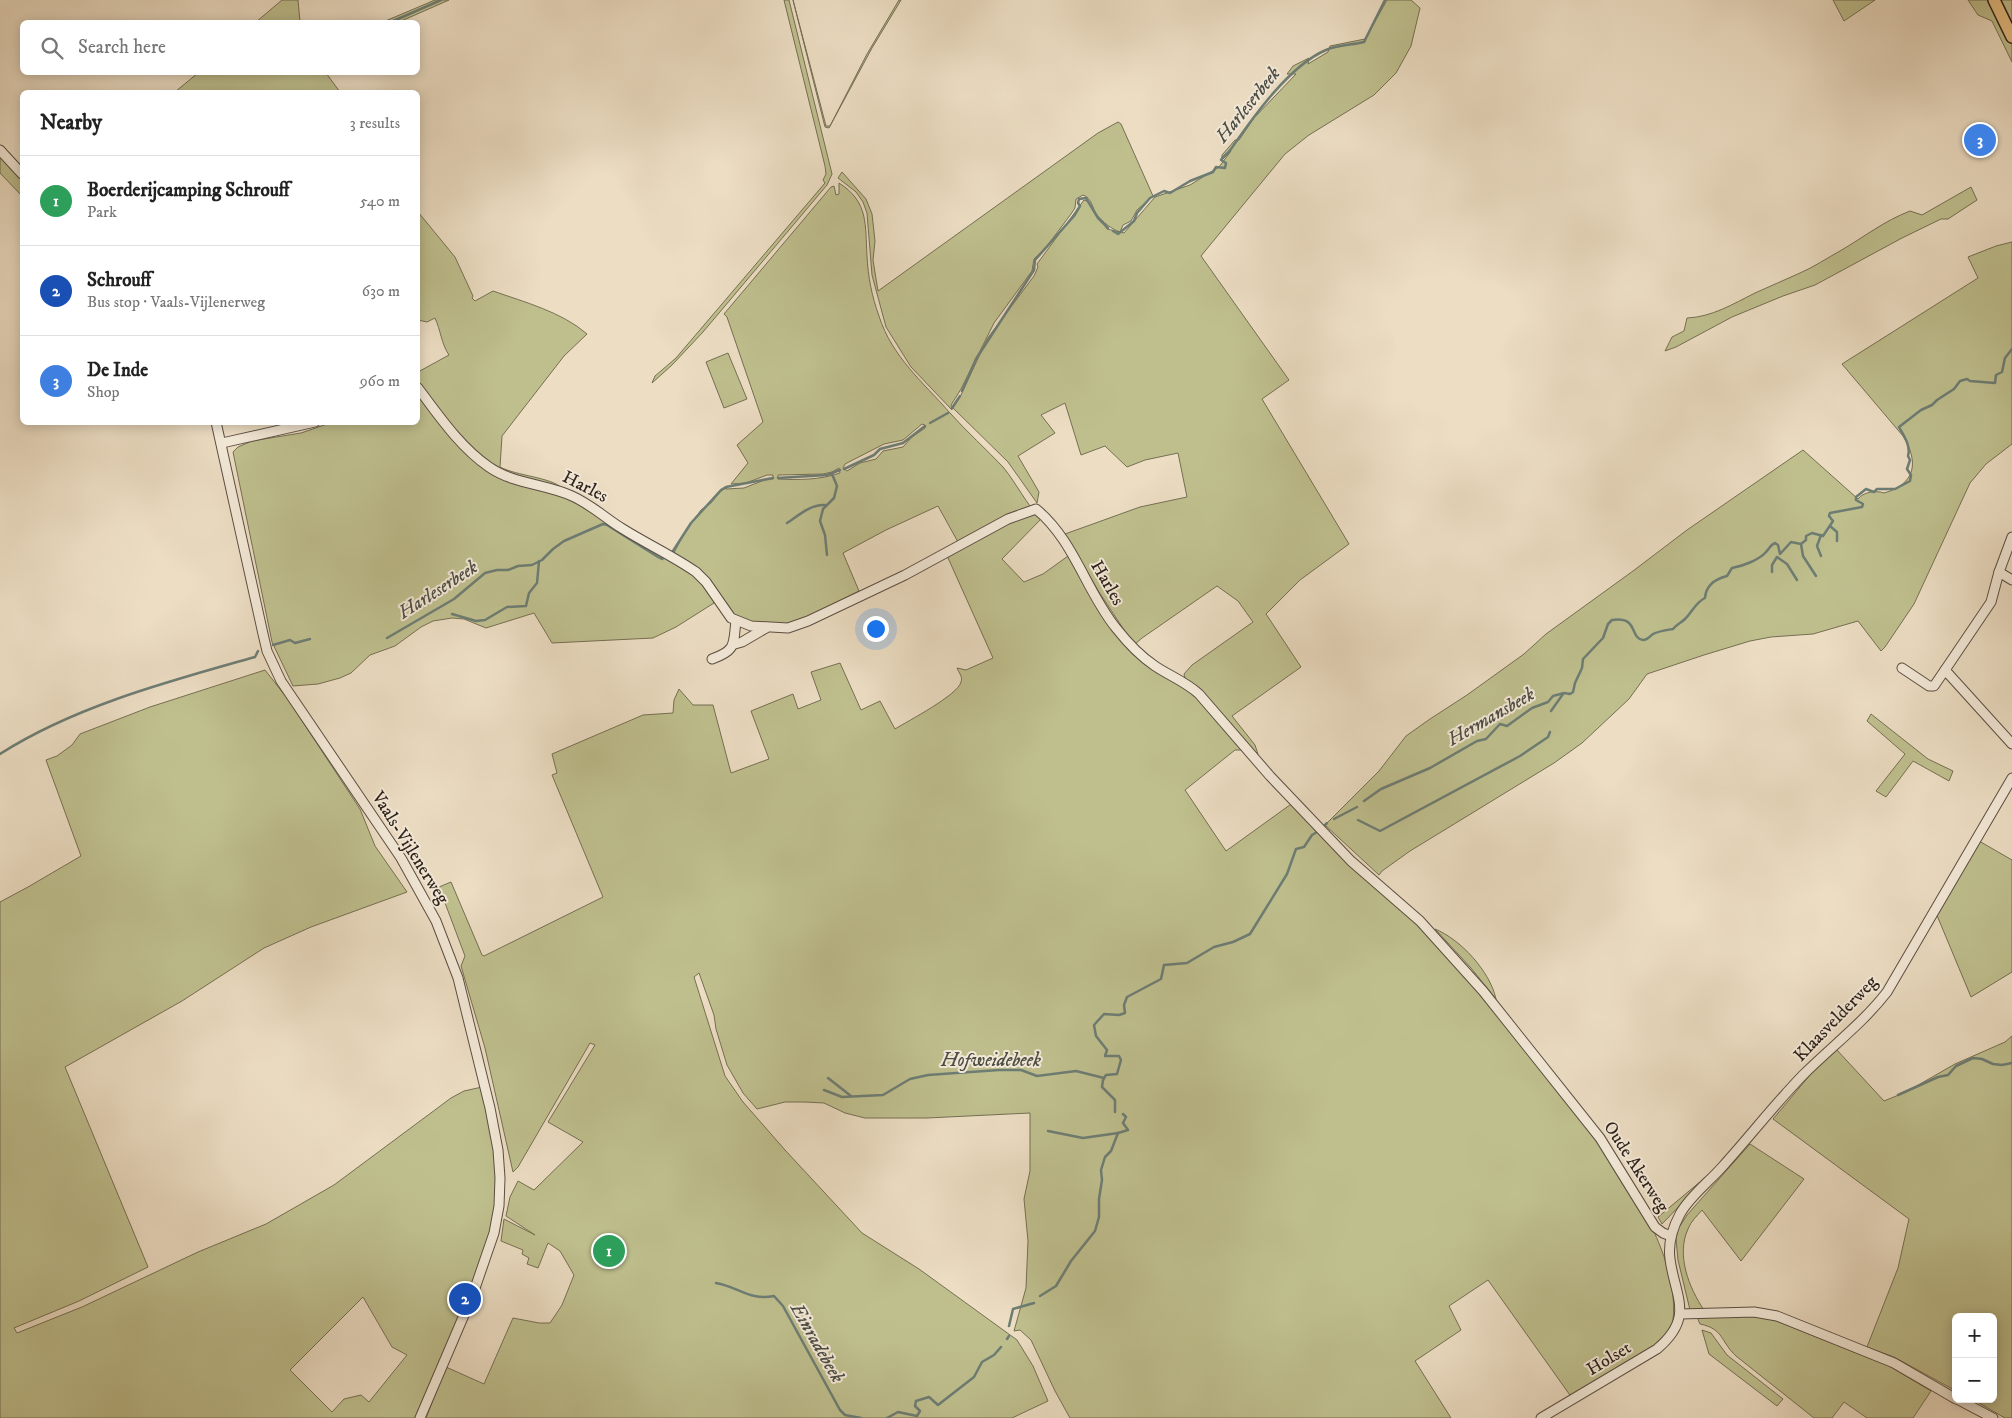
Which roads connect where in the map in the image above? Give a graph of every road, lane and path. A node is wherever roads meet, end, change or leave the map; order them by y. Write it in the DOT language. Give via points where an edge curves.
graph roads {
  1 [pos="1994,0"];
  2 [pos="2012,37"];
  3 [pos="0,150"];
  4 [pos="20,172"];
  5 [pos="420,391"];
  6 [pos="217,425"];
  7 [pos="302,425"];
  8 [pos="222,443"];
  9 [pos="2012,537"];
  10 [pos="2000,572"];
  11 [pos="2012,580"];
  12 [pos="736,621"];
  13 [pos="766,628"];
  14 [pos="735,644"];
  15 [pos="712,660"];
  16 [pos="1902,668"];
  17 [pos="1945,670"];
  18 [pos="2012,744"];
  19 [pos="2012,778"];
  20 [pos="1368,876"];
  21 [pos="1671,1236"];
  22 [pos="1680,1314"];
  23 [pos="1952,1397"];
  24 [pos="1964,1403"];
  25 [pos="420,1418"];
  26 [pos="1541,1418"];
  27 [pos="1993,1418"];
  1 -- 2 [label="main road"];
  3 -- 4 [label="street"];
  5 -- 12 [label="street, Harles" via="450,430 490,468 509,477 556,489 593,506 616,525 696,572"];
  6 -- 8 [label="street, Vaals-Vijlenerweg"];
  7 -- 8 [label="street"];
  8 -- 25 [label="street, Vaals-Vijlenerweg" via="271,661 290,696 401,858 429,906 454,962 490,1108 500,1169 495,1228 473,1294"];
  9 -- 10 [label="street"];
  10 -- 11 [label="street"];
  10 -- 17 [label="street" via="1990,602"];
  12 -- 13 [label="street, Harles"];
  12 -- 14 [label="street"];
  13 -- 14 [label="street, Harles"];
  13 -- 20 [label="street, Harles" via="788,628 808,621 913,571 1000,522 1036,509 1054,526 1106,614 1128,643 1149,662 1187,683 1199,694 1270,776"];
  14 -- 15 [label="street, Harles" via="728,652"];
  16 -- 17 [label="street" via="1929,686 1937,684"];
  17 -- 18 [label="street"];
  19 -- 21 [label="street, Klaasvelderweg" via="1893,984 1870,1012 1793,1086 1692,1198 1680,1214"];
  20 -- 21 [label="street, Oude Akerweg" via="1420,921 1482,991 1600,1138 1655,1228"];
  21 -- 22 [label="street, Oude Akerweg" via="1670,1258 1680,1298"];
  22 -- 23 [label="street" via="1754,1312 1777,1316 1894,1363"];
  22 -- 26 [label="street, Holset" via="1672,1333 1658,1349"];
  24 -- 27 [label="street"];
}
